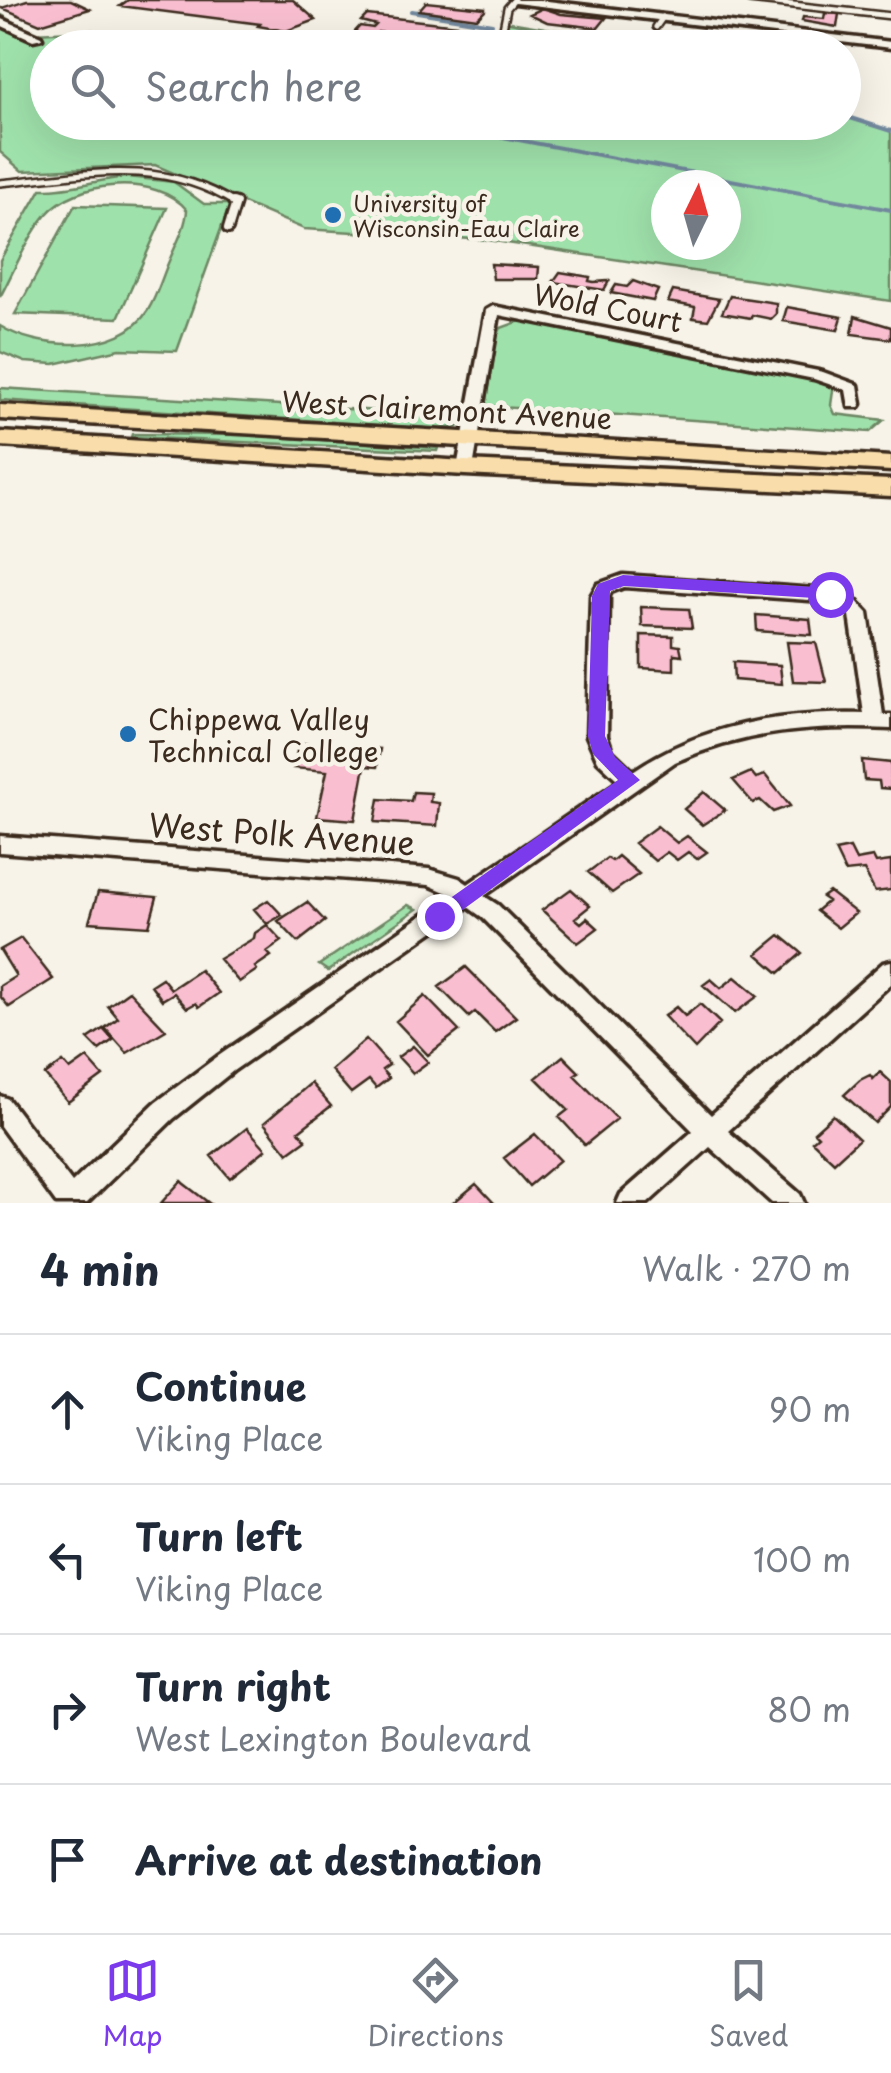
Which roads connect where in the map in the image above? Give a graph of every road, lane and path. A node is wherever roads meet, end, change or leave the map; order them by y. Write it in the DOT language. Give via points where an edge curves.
graph roads {
  1 [pos="514,0"];
  2 [pos="673,0"];
  3 [pos="749,0"];
  4 [pos="891,16"];
  5 [pos="0,21"];
  6 [pos="660,22"];
  7 [pos="503,30"];
  8 [pos="740,30"];
  9 [pos="30,35"];
  10 [pos="861,42"];
  11 [pos="891,45"];
  12 [pos="0,183"];
  13 [pos="228,229"];
  14 [pos="854,404"];
  15 [pos="0,412"];
  16 [pos="0,438"];
  17 [pos="470,442"];
  18 [pos="891,464"];
  19 [pos="465,468"];
  20 [pos="891,488"];
  21 [pos="882,722"];
  22 [pos="630,780"];
  23 [pos="0,844"];
  24 [pos="470,895"];
  25 [pos="891,970"];
  26 [pos="0,1107"];
  27 [pos="712,1132"];
  28 [pos="69,1202"];
  29 [pos="630,1203"];
  30 [pos="791,1203"];
  1 -- 6 [label="street"];
  1 -- 7 [label="lane"];
  2 -- 6 [label="street"];
  3 -- 4 [label="lane"];
  5 -- 9 [label="street"];
  6 -- 8 [label="street"];
  10 -- 11 [label="street"];
  12 -- 13 [label="lane" via="157,172 236,203"];
  14 -- 17 [label="street, Wold Court" via="853,388 818,375 493,310"];
  15 -- 17 [label="main road, West Clairemont Avenue"];
  16 -- 19 [label="main road, West Clairemont Avenue"];
  17 -- 18 [label="main road, West Clairemont Avenue"];
  17 -- 19 [label="street, Wold Court"];
  19 -- 20 [label="main road, West Clairemont Avenue"];
  21 -- 22 [label="street" via="792,720 730,732 668,756"];
  21 -- 22 [label="street" via="859,613 843,597 623,581 600,596 596,736 608,762"];
  22 -- 24 [label="street"];
  23 -- 24 [label="street, West Polk Avenue" via="429,877"];
  24 -- 27 [label="street, West Polk Avenue"];
  24 -- 28 [label="street" via="186,1094"];
  25 -- 27 [label="street"];
  26 -- 28 [label="street"];
  27 -- 29 [label="street"];
  27 -- 30 [label="street, West Polk Avenue"];
}
